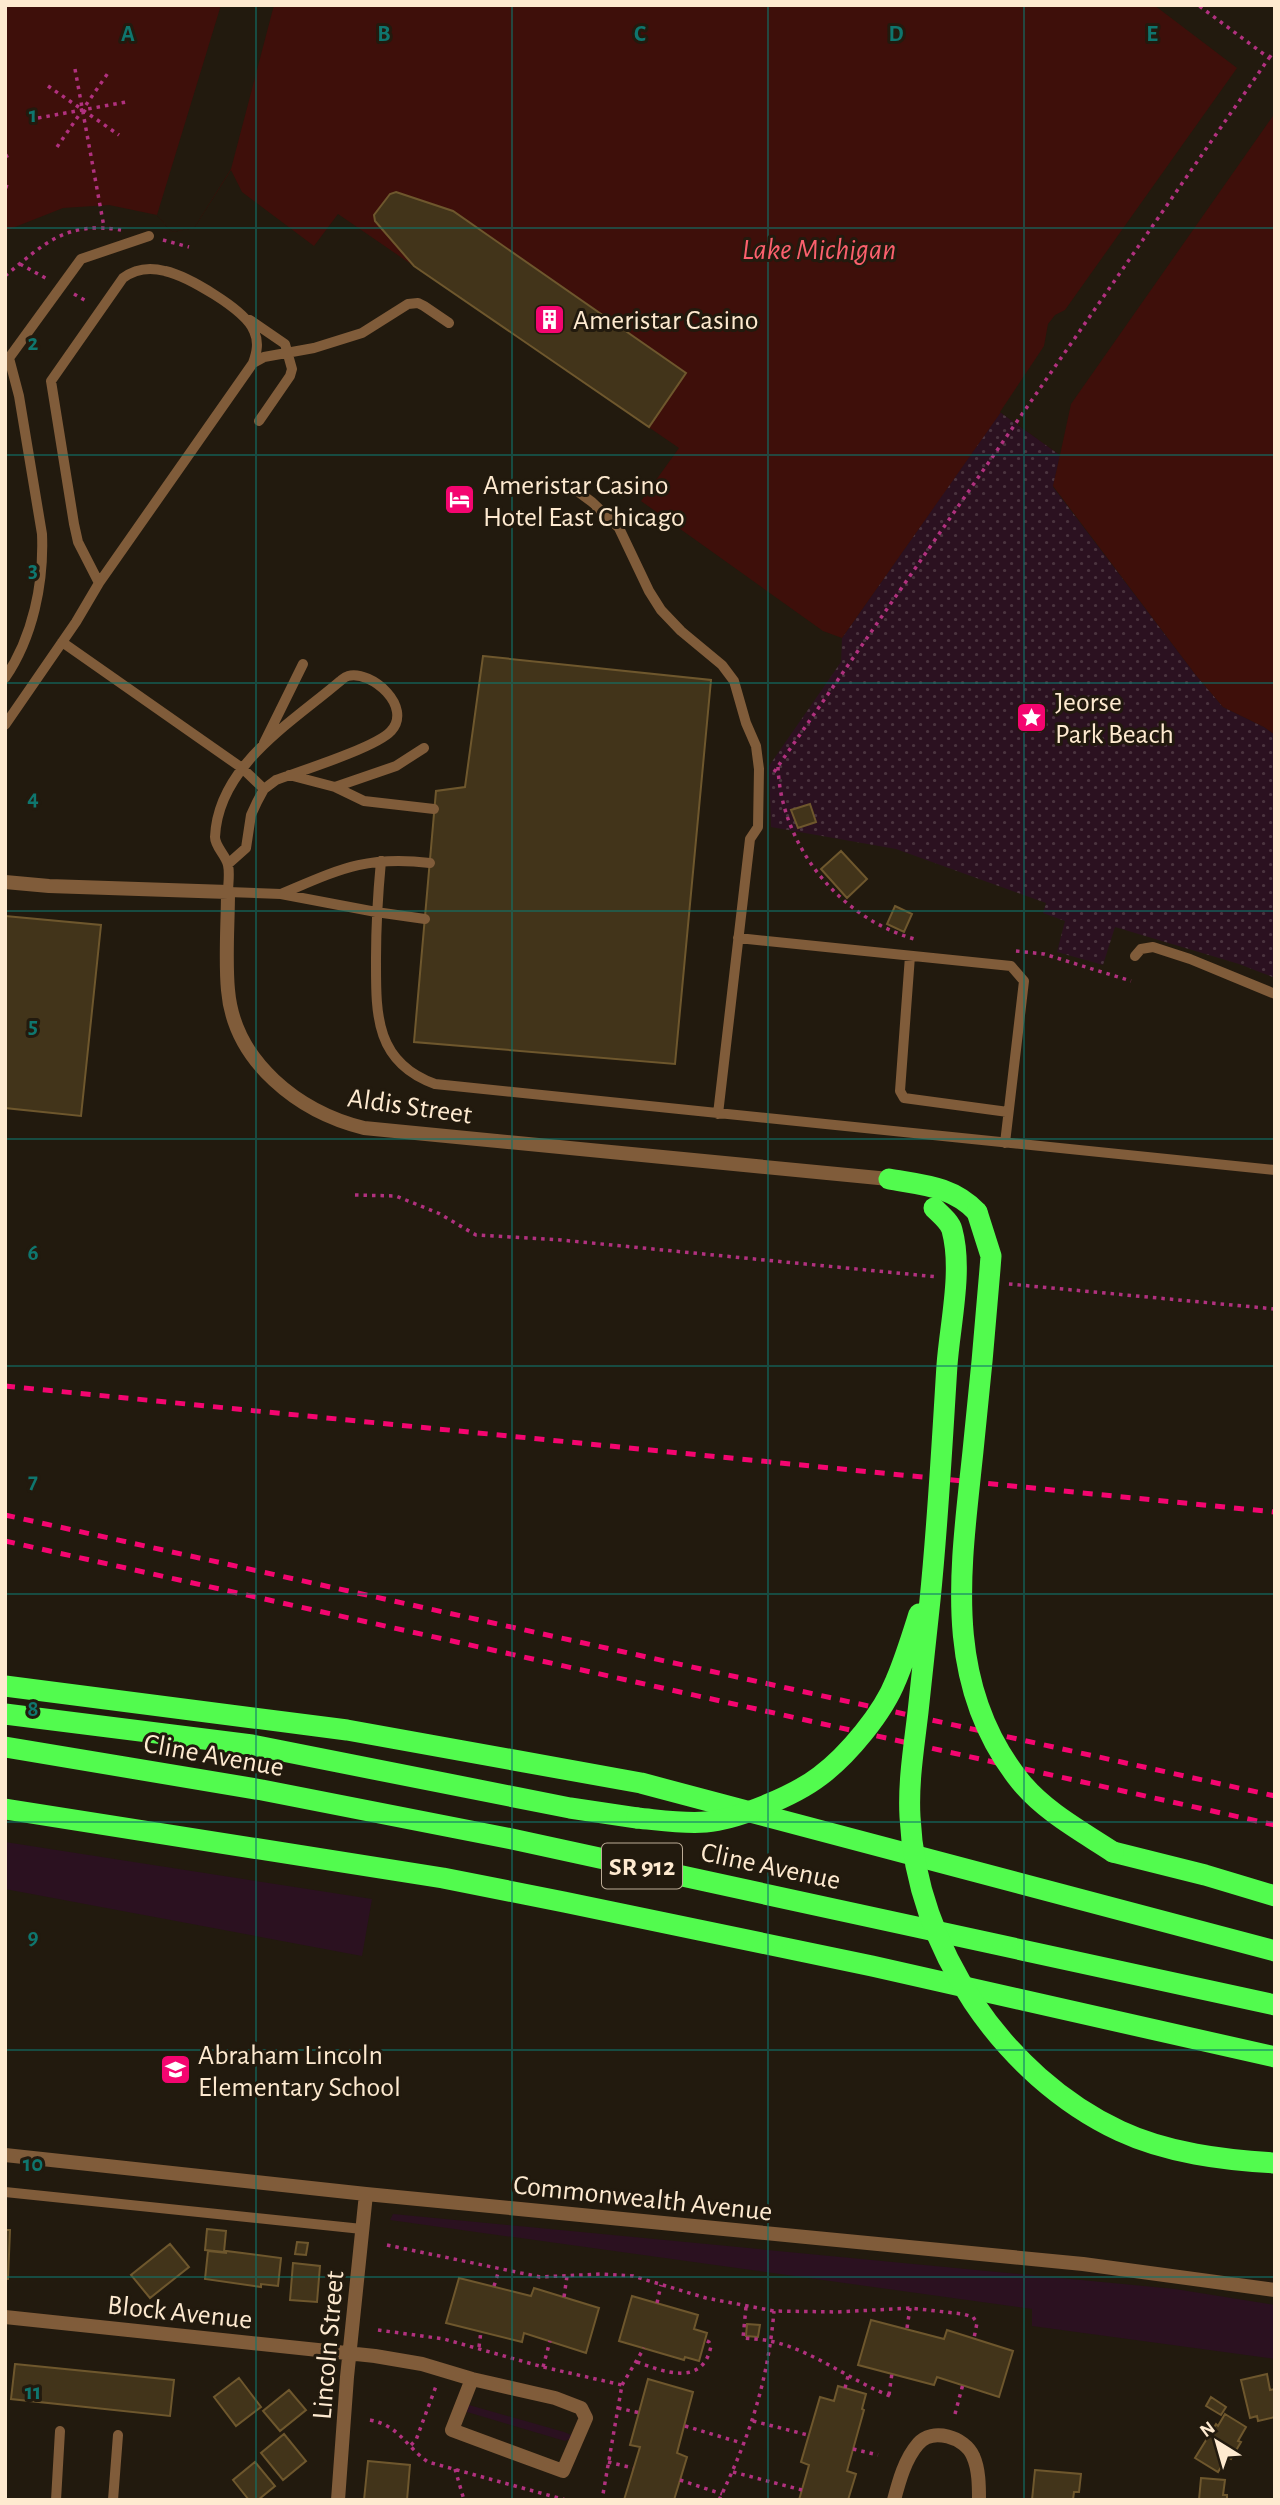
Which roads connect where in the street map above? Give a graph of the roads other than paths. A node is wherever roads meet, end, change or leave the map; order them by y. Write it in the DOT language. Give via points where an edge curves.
graph roads {
  1 [pos="149,236"];
  2 [pos="242,315"];
  3 [pos="449,323"];
  4 [pos="289,353"];
  5 [pos="253,363"];
  6 [pos="259,421"];
  7 [pos="577,491"];
  8 [pos="99,583"];
  9 [pos="62,642"];
  10 [pos="303,664"];
  11 [pos="5,678"];
  12 [pos="5,725"];
  13 [pos="261,748"];
  14 [pos="424,748"];
  15 [pos="242,768"];
  16 [pos="289,775"];
  17 [pos="335,787"];
  18 [pos="264,789"];
  19 [pos="434,808"];
  20 [pos="381,860"];
  21 [pos="430,863"];
  22 [pos="228,864"];
  23 [pos="5,882"];
  24 [pos="228,892"];
  25 [pos="281,894"];
  26 [pos="376,912"];
  27 [pos="425,919"];
  28 [pos="738,938"];
  29 [pos="910,956"];
  30 [pos="1135,956"];
  31 [pos="1275,994"];
  32 [pos="1008,1112"];
  33 [pos="718,1114"];
  34 [pos="1004,1143"];
  35 [pos="1275,1170"];
  36 [pos="889,1180"];
  37 [pos="932,1576"];
  38 [pos="5,1686"];
  39 [pos="5,1714"];
  40 [pos="5,1747"];
  41 [pos="5,1809"];
  42 [pos="1275,1896"];
  43 [pos="1275,1951"];
  44 [pos="1275,2005"];
  45 [pos="1275,2057"];
  46 [pos="5,2155"];
  47 [pos="1275,2163"];
  48 [pos="5,2192"];
  49 [pos="366,2194"];
  50 [pos="362,2229"];
  51 [pos="1275,2290"];
  52 [pos="5,2317"];
  53 [pos="349,2353"];
  54 [pos="472,2379"];
  55 [pos="60,2431"];
  56 [pos="118,2435"];
  57 [pos="56,2500"];
  58 [pos="113,2500"];
  59 [pos="338,2500"];
  60 [pos="894,2500"];
  61 [pos="979,2500"];
  1 -- 11 [label="lane" via="81,258 9,358 43,552 25,645"];
  2 -- 4 [label="lane" via="281,341"];
  2 -- 5 [label="lane" via="255,332"];
  2 -- 8 [label="lane" via="187,280 165,271 137,270 123,278 51,381 78,541"];
  3 -- 4 [label="lane" via="418,303 408,304 362,333"];
  4 -- 5 [label="lane"];
  4 -- 6 [label="lane" via="290,376"];
  5 -- 8 [label="lane"];
  7 -- 28 [label="lane" via="619,528 660,610 729,672 738,690 756,746 760,792"];
  8 -- 9 [label="lane"];
  9 -- 12 [label="lane"];
  9 -- 15 [label="lane"];
  10 -- 13 [label="lane"];
  13 -- 15 [label="lane"];
  13 -- 16 [label="lane" via="348,676 370,680 391,697 399,715 381,740"];
  14 -- 17 [label="lane" via="396,766"];
  15 -- 18 [label="lane"];
  15 -- 22 [label="lane" via="218,817 215,840"];
  16 -- 17 [label="lane"];
  16 -- 18 [label="lane"];
  17 -- 19 [label="lane" via="364,801"];
  18 -- 22 [label="lane" via="251,815 246,848"];
  20 -- 21 [label="lane"];
  20 -- 25 [label="lane" via="334,871"];
  20 -- 26 [label="lane"];
  22 -- 24 [label="lane"];
  23 -- 24 [label="street"];
  24 -- 25 [label="lane"];
  24 -- 36 [label="street, Aldis Street" via="228,990 241,1034 278,1085 339,1122"];
  25 -- 26 [label="lane"];
  26 -- 27 [label="lane"];
  26 -- 33 [label="lane" via="376,1006 381,1031 397,1059 424,1080"];
  28 -- 29 [label="lane"];
  28 -- 33 [label="lane"];
  29 -- 32 [label="lane" via="900,1091 904,1098"];
  29 -- 32 [label="lane" via="1011,966 1024,981"];
  30 -- 31 [label="lane" via="1141,949 1153,947"];
  32 -- 34 [label="lane"];
  33 -- 34 [label="lane"];
  34 -- 35 [label="lane"];
  36 -- 37 [label="highway, bridge" via="934,1208 952,1228 956,1271"];
  36 -- 42 [label="highway, bridge" via="939,1188 963,1198 977,1212 991,1256 962,1560 962,1642 982,1718 1020,1781 1062,1818 1113,1852"];
  37 -- 39 [label="highway, bridge" via="896,1681 850,1747 820,1776 784,1797 707,1822 570,1808 253,1745"];
  37 -- 47 [label="highway, bridge" via="911,1765 910,1817 915,1862 927,1904 954,1970 1006,2045 1087,2113 1160,2145"];
  38 -- 43 [label="highway" via="347,1730 640,1783"];
  40 -- 44 [label="highway, Cline Avenue / SR 912" via="262,1790 512,1839"];
  41 -- 45 [label="highway, SR 912" via="483,1886 872,1966"];
  46 -- 49 [label="street, Commonwealth Avenue"];
  48 -- 50 [label="lane"];
  49 -- 50 [label="street, Lincoln Street"];
  49 -- 51 [label="street, Commonwealth Avenue" via="1083,2264"];
  50 -- 53 [label="street, Lincoln Street"];
  52 -- 53 [label="street, Block Avenue"];
  53 -- 54 [label="street, Block Avenue" via="422,2364"];
  53 -- 59 [label="street, Lincoln Street"];
  54 -- 54 [label="street, Block Avenue" via="452,2430 563,2471 586,2418 581,2408"];
  55 -- 57 [label="lane"];
  56 -- 58 [label="lane"];
  60 -- 61 [label="street" via="918,2443 945,2435 963,2443 973,2455"];
}
